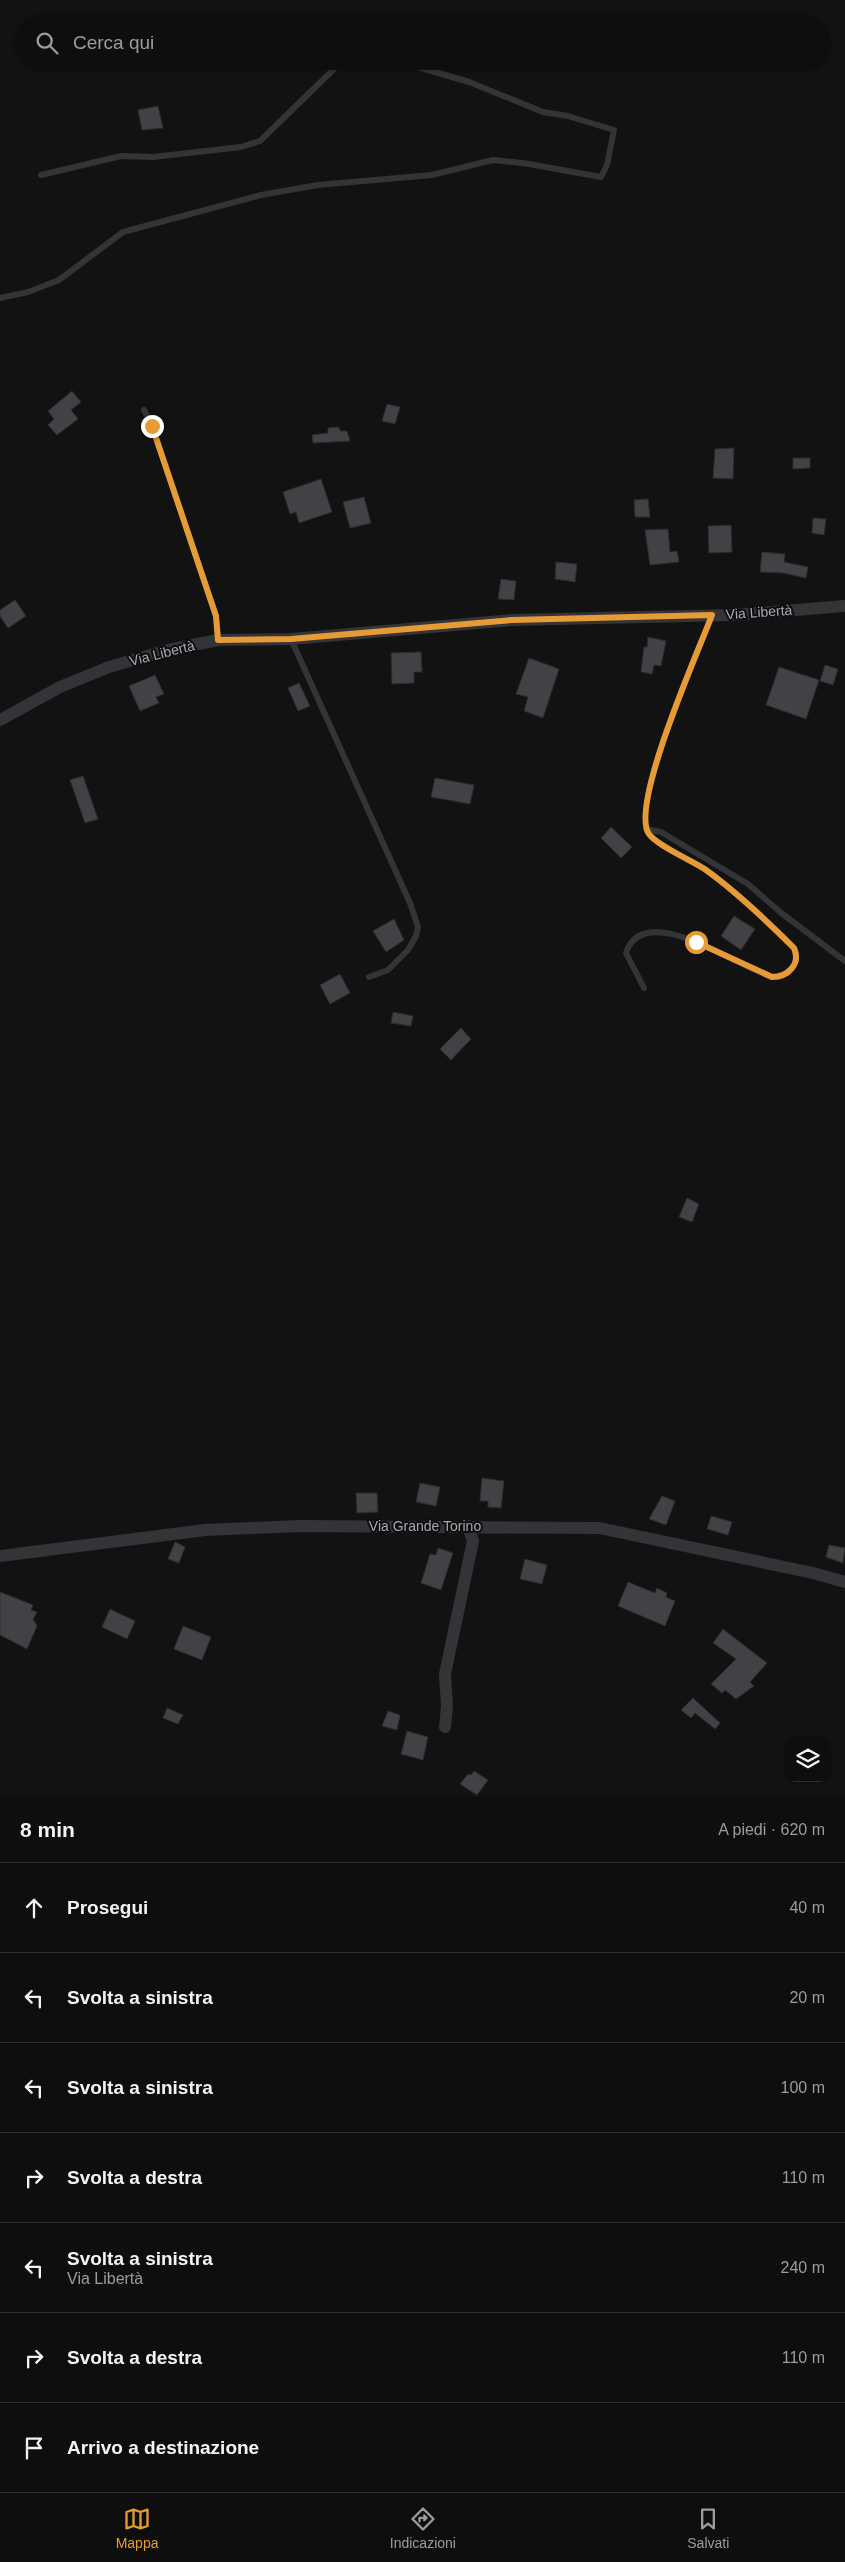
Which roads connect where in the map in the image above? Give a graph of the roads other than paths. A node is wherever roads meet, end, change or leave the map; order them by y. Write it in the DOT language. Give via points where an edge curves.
graph roads {
  1 [pos="333,70"];
  2 [pos="428,70"];
  3 [pos="41,175"];
  4 [pos="0,298"];
  5 [pos="144,410"];
  6 [pos="845,606"];
  7 [pos="712,615"];
  8 [pos="291,639"];
  9 [pos="218,640"];
  10 [pos="0,720"];
  11 [pos="646,829"];
  12 [pos="845,961"];
  13 [pos="369,976"];
  14 [pos="644,988"];
  15 [pos="468,1526"];
  16 [pos="0,1556"];
  17 [pos="845,1582"];
  18 [pos="445,1727"];
  1 -- 3 [label="lane" via="260,141 241,147 163,156 121,156"];
  2 -- 4 [label="lane" via="468,82 542,112 614,130 607,165 601,177 493,160 432,175 318,185 261,195 123,232 59,280"];
  5 -- 9 [label="lane" via="216,616"];
  6 -- 7 [label="street, Via Libertà"];
  7 -- 8 [label="street, Via Libertà" via="512,620"];
  7 -- 11 [label="lane" via="676,703 648,796"];
  8 -- 9 [label="street, Via Libertà"];
  8 -- 13 [label="lane" via="418,926 408,950 388,970"];
  9 -- 10 [label="street, Via Libertà" via="159,652 109,667 60,687"];
  11 -- 12 [label="lane" via="661,832 748,884"];
  11 -- 14 [label="lane" via="656,841 678,852 734,891 794,948 797,955 790,972 772,977 681,936 648,933 633,939 626,953"];
  15 -- 16 [label="street, Via Grande Torino" via="298,1526 205,1530"];
  15 -- 17 [label="street, Via Grande Torino" via="599,1528"];
  15 -- 18 [label="street" via="473,1541 445,1674"];
}
